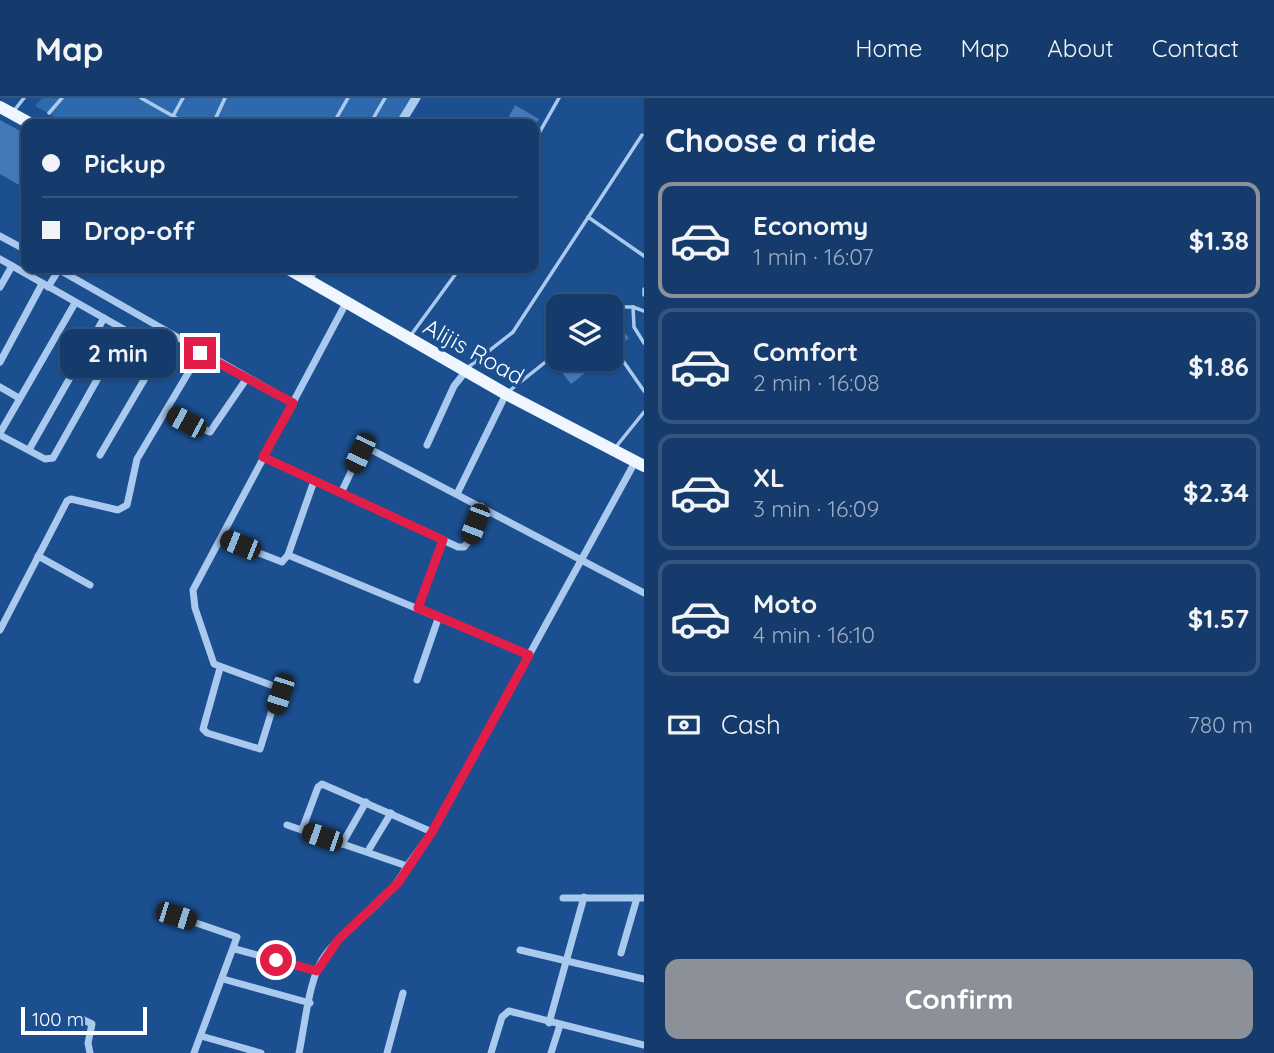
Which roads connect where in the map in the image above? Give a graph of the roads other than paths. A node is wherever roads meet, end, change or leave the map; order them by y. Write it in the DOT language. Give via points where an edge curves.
graph roads {
  1 [pos="24,98"];
  2 [pos="62,98"];
  3 [pos="141,98"];
  4 [pos="183,98"];
  5 [pos="225,98"];
  6 [pos="348,98"];
  7 [pos="385,98"];
  8 [pos="416,98"];
  9 [pos="559,98"];
  10 [pos="6,110"];
  11 [pos="49,113"];
  12 [pos="173,116"];
  13 [pos="22,119"];
  14 [pos="178,119"];
  15 [pos="215,119"];
  16 [pos="336,119"];
  17 [pos="373,119"];
  18 [pos="403,119"];
  19 [pos="539,133"];
  20 [pos="642,135"];
  21 [pos="588,218"];
  22 [pos="0,236"];
  23 [pos="21,247"];
  24 [pos="644,256"];
  25 [pos="0,259"];
  26 [pos="12,266"];
  27 [pos="21,271"];
  28 [pos="24,273"];
  29 [pos="54,273"];
  30 [pos="67,273"];
  31 [pos="456,273"];
  32 [pos="311,274"];
  33 [pos="45,286"];
  34 [pos="0,287"];
  35 [pos="644,289"];
  36 [pos="644,295"];
  37 [pos="75,303"];
  38 [pos="346,303"];
  39 [pos="623,307"];
  40 [pos="633,307"];
  41 [pos="644,311"];
  42 [pos="104,318"];
  43 [pos="172,334"];
  44 [pos="408,339"];
  45 [pos="644,343"];
  46 [pos="200,353"];
  47 [pos="623,361"];
  48 [pos="0,362"];
  49 [pos="546,362"];
  50 [pos="465,371"];
  51 [pos="247,377"];
  52 [pos="0,387"];
  53 [pos="644,391"];
  54 [pos="506,394"];
  55 [pos="19,398"];
  56 [pos="293,403"];
  57 [pos="166,411"];
  58 [pos="644,412"];
  59 [pos="0,434"];
  60 [pos="427,445"];
  61 [pos="30,449"];
  62 [pos="614,449"];
  63 [pos="100,455"];
  64 [pos="263,457"];
  65 [pos="640,464"];
  66 [pos="314,481"];
  67 [pos="341,493"];
  68 [pos="457,494"];
  69 [pos="481,506"];
  70 [pos="221,538"];
  71 [pos="443,540"];
  72 [pos="288,555"];
  73 [pos="38,556"];
  74 [pos="582,558"];
  75 [pos="90,585"];
  76 [pos="644,593"];
  77 [pos="418,608"];
  78 [pos="439,616"];
  79 [pos="0,630"];
  80 [pos="529,655"];
  81 [pos="220,668"];
  82 [pos="417,680"];
  83 [pos="366,802"];
  84 [pos="391,813"];
  85 [pos="288,825"];
  86 [pos="302,830"];
  87 [pos="432,832"];
  88 [pos="342,844"];
  89 [pos="368,851"];
  90 [pos="407,866"];
  91 [pos="584,897"];
  92 [pos="563,898"];
  93 [pos="641,898"];
  94 [pos="176,916"];
  95 [pos="235,949"];
  96 [pos="520,950"];
  97 [pos="621,953"];
  98 [pos="566,960"];
  99 [pos="317,971"];
  100 [pos="223,979"];
  101 [pos="644,979"];
  102 [pos="403,993"];
  103 [pos="310,1003"];
  104 [pos="82,1020"];
  105 [pos="549,1023"];
  106 [pos="560,1025"];
  107 [pos="201,1036"];
  108 [pos="644,1045"];
  109 [pos="90,1053"];
  110 [pos="194,1053"];
  111 [pos="261,1053"];
  112 [pos="299,1053"];
  113 [pos="387,1053"];
  114 [pos="491,1053"];
  115 [pos="551,1053"];
  1 -- 10 [label="lane"];
  2 -- 11 [label="lane"];
  3 -- 12 [label="lane"];
  4 -- 12 [label="lane"];
  5 -- 15 [label="lane"];
  6 -- 16 [label="lane"];
  7 -- 17 [label="lane"];
  8 -- 18 [label="street"];
  9 -- 19 [label="lane"];
  10 -- 13 [label="main road"];
  12 -- 14 [label="lane"];
  20 -- 21 [label="lane"];
  21 -- 24 [label="lane"];
  21 -- 50 [label="lane" via="513,332"];
  22 -- 23 [label="street"];
  25 -- 26 [label="street"];
  26 -- 27 [label="street"];
  26 -- 34 [label="street"];
  28 -- 33 [label="street"];
  29 -- 33 [label="street"];
  30 -- 43 [label="street"];
  31 -- 44 [label="lane"];
  32 -- 38 [label="main road, Alijis Road"];
  33 -- 37 [label="street"];
  33 -- 48 [label="street"];
  35 -- 36 [label="lane"];
  37 -- 42 [label="street"];
  37 -- 55 [label="street"];
  38 -- 44 [label="main road, Alijis Road"];
  38 -- 56 [label="street"];
  39 -- 40 [label="lane"];
  40 -- 41 [label="lane"];
  40 -- 45 [label="lane" via="634,327"];
  42 -- 61 [label="street"];
  42 -- 61 [label="street" via="124,333 53,458"];
  43 -- 46 [label="street"];
  43 -- 63 [label="street"];
  44 -- 50 [label="main road, Alijis Road"];
  46 -- 51 [label="street"];
  46 -- 57 [label="street"];
  47 -- 53 [label="lane"];
  49 -- 54 [label="lane"];
  50 -- 54 [label="main road, Alijis Road"];
  50 -- 60 [label="street"];
  51 -- 56 [label="street"];
  51 -- 57 [label="street" via="210,432"];
  52 -- 55 [label="street"];
  54 -- 62 [label="main road, Alijis Road"];
  54 -- 68 [label="street"];
  55 -- 59 [label="street"];
  56 -- 64 [label="street"];
  57 -- 73 [label="street" via="137,459 127,505 118,510 67,501"];
  58 -- 62 [label="lane"];
  59 -- 61 [label="street"];
  62 -- 65 [label="main road, Alijis Road"];
  64 -- 66 [label="street"];
  64 -- 70 [label="street"];
  65 -- 74 [label="street"];
  66 -- 67 [label="street"];
  66 -- 72 [label="street"];
  67 -- 68 [label="street" via="360,453 370,449"];
  67 -- 71 [label="street"];
  68 -- 69 [label="street"];
  69 -- 71 [label="street" via="464,547"];
  69 -- 74 [label="street"];
  70 -- 72 [label="street" via="277,561"];
  70 -- 81 [label="street" via="193,590 212,659"];
  71 -- 77 [label="street"];
  72 -- 77 [label="street"];
  73 -- 75 [label="street"];
  73 -- 79 [label="street"];
  74 -- 76 [label="street"];
  74 -- 80 [label="street"];
  77 -- 78 [label="street"];
  78 -- 80 [label="street"];
  78 -- 82 [label="street"];
  80 -- 87 [label="street"];
  81 -- 81 [label="street" via="279,688 260,748 203,729"];
  83 -- 84 [label="street"];
  83 -- 86 [label="street" via="323,784"];
  83 -- 88 [label="street"];
  84 -- 87 [label="street"];
  84 -- 89 [label="street"];
  85 -- 86 [label="street"];
  86 -- 88 [label="street"];
  87 -- 90 [label="street"];
  88 -- 89 [label="street"];
  89 -- 90 [label="street"];
  90 -- 99 [label="street" via="388,896 338,940"];
  91 -- 92 [label="street"];
  91 -- 93 [label="street"];
  91 -- 98 [label="street"];
  93 -- 97 [label="street"];
  94 -- 95 [label="street" via="235,935"];
  95 -- 99 [label="street"];
  95 -- 100 [label="street"];
  96 -- 98 [label="street"];
  98 -- 101 [label="street"];
  98 -- 105 [label="street"];
  99 -- 103 [label="street"];
  100 -- 103 [label="street"];
  100 -- 107 [label="street"];
  102 -- 113 [label="street"];
  103 -- 112 [label="street"];
  104 -- 109 [label="street" via="92,1024"];
  105 -- 106 [label="street"];
  105 -- 114 [label="street" via="505,1012"];
  106 -- 108 [label="street"];
  106 -- 115 [label="street"];
  107 -- 110 [label="street"];
  107 -- 111 [label="street"];
}
